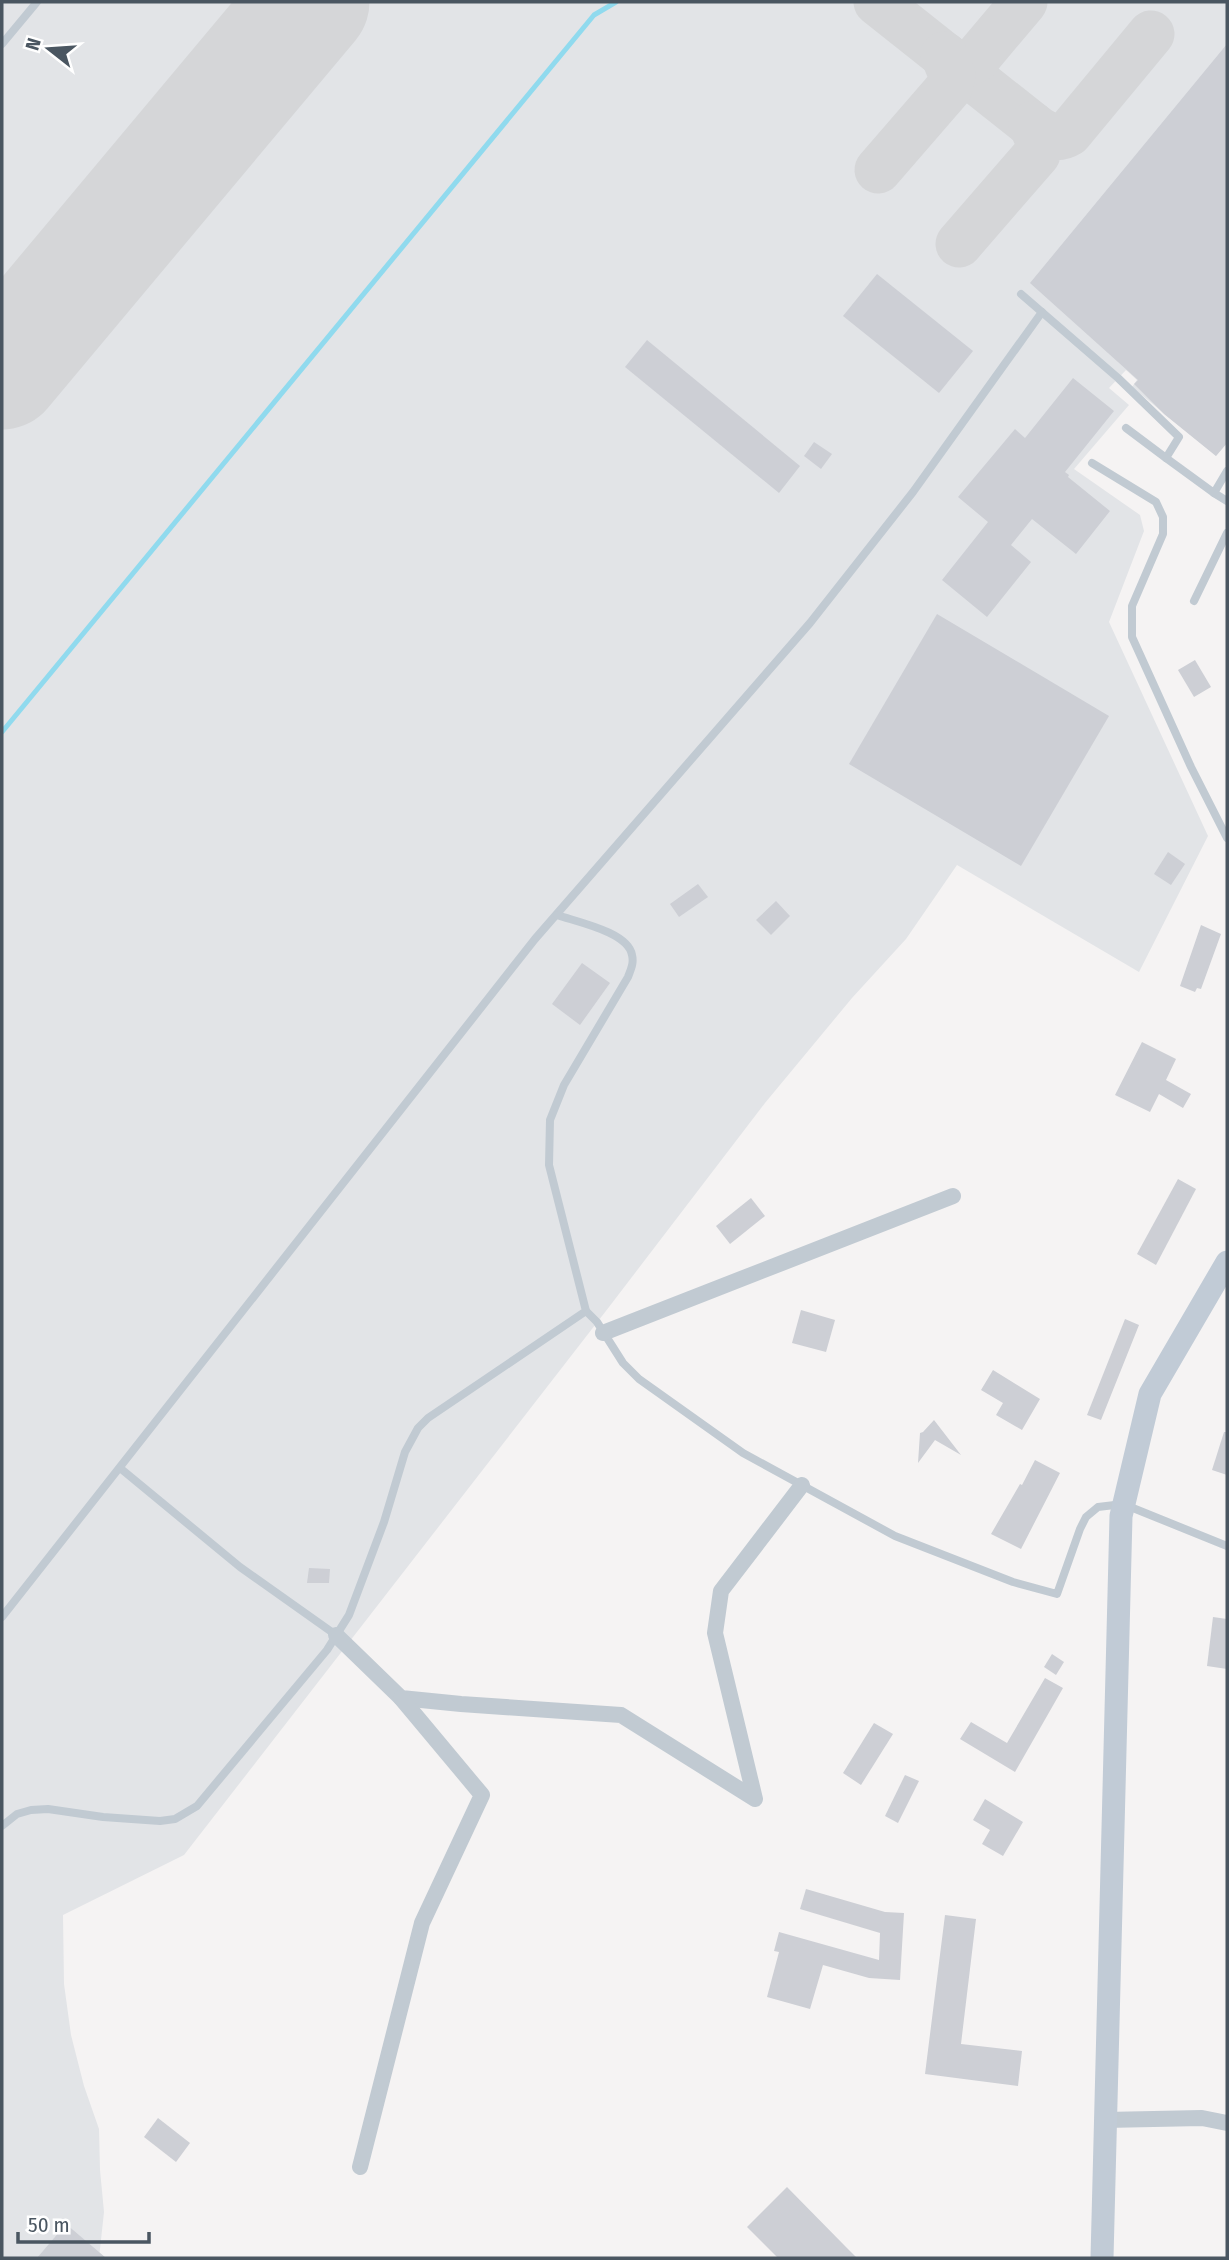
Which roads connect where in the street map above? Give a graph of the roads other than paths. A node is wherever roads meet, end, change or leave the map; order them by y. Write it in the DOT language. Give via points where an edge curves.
graph roads {
  1 [pos="37,2"];
  2 [pos="2,44"];
  3 [pos="1021,294"];
  4 [pos="1042,312"];
  5 [pos="1126,428"];
  6 [pos="1166,458"];
  7 [pos="1092,463"];
  8 [pos="1227,471"];
  9 [pos="1214,493"];
  10 [pos="1227,501"];
  11 [pos="1227,533"];
  12 [pos="1194,601"];
  13 [pos="1227,838"];
  14 [pos="557,915"];
  15 [pos="953,1196"];
  16 [pos="1227,1262"];
  17 [pos="586,1311"];
  18 [pos="603,1333"];
  19 [pos="120,1468"];
  20 [pos="802,1485"];
  21 [pos="1123,1504"];
  22 [pos="1227,1546"];
  23 [pos="2,1617"];
  24 [pos="336,1635"];
  25 [pos="401,1698"];
  26 [pos="2,1826"];
  27 [pos="1105,2120"];
  28 [pos="1227,2123"];
  29 [pos="360,2167"];
  30 [pos="1102,2258"];
  1 -- 2 [label="lane"];
  3 -- 4 [label="lane"];
  4 -- 6 [label="lane" via="1179,437"];
  4 -- 14 [label="lane" via="913,492 810,623"];
  5 -- 6 [label="lane"];
  6 -- 9 [label="lane"];
  7 -- 13 [label="lane" via="1156,502 1163,517 1163,534 1132,606 1132,637"];
  8 -- 9 [label="lane"];
  9 -- 10 [label="lane"];
  11 -- 12 [label="lane"];
  14 -- 17 [label="lane" via="615,935 629,946 633,964 564,1085 550,1120 549,1165"];
  14 -- 19 [label="lane"];
  15 -- 18 [label="street"];
  16 -- 21 [label="street" via="1150,1394"];
  17 -- 18 [label="lane"];
  17 -- 24 [label="lane" via="418,1428 405,1452 358,1593"];
  18 -- 20 [label="lane" via="639,1380 743,1453"];
  19 -- 23 [label="lane"];
  19 -- 24 [label="lane" via="240,1567"];
  20 -- 21 [label="lane" via="895,1536 1013,1582 1057,1594 1086,1517 1098,1507"];
  20 -- 25 [label="street" via="721,1591 715,1633 755,1799 621,1715"];
  21 -- 22 [label="lane"];
  21 -- 27 [label="street"];
  24 -- 25 [label="street"];
  24 -- 26 [label="lane" via="187,1813 160,1821 31,1810"];
  25 -- 29 [label="street" via="482,1796 422,1923"];
  27 -- 28 [label="street" via="1202,2118"];
  27 -- 30 [label="street"];
}
